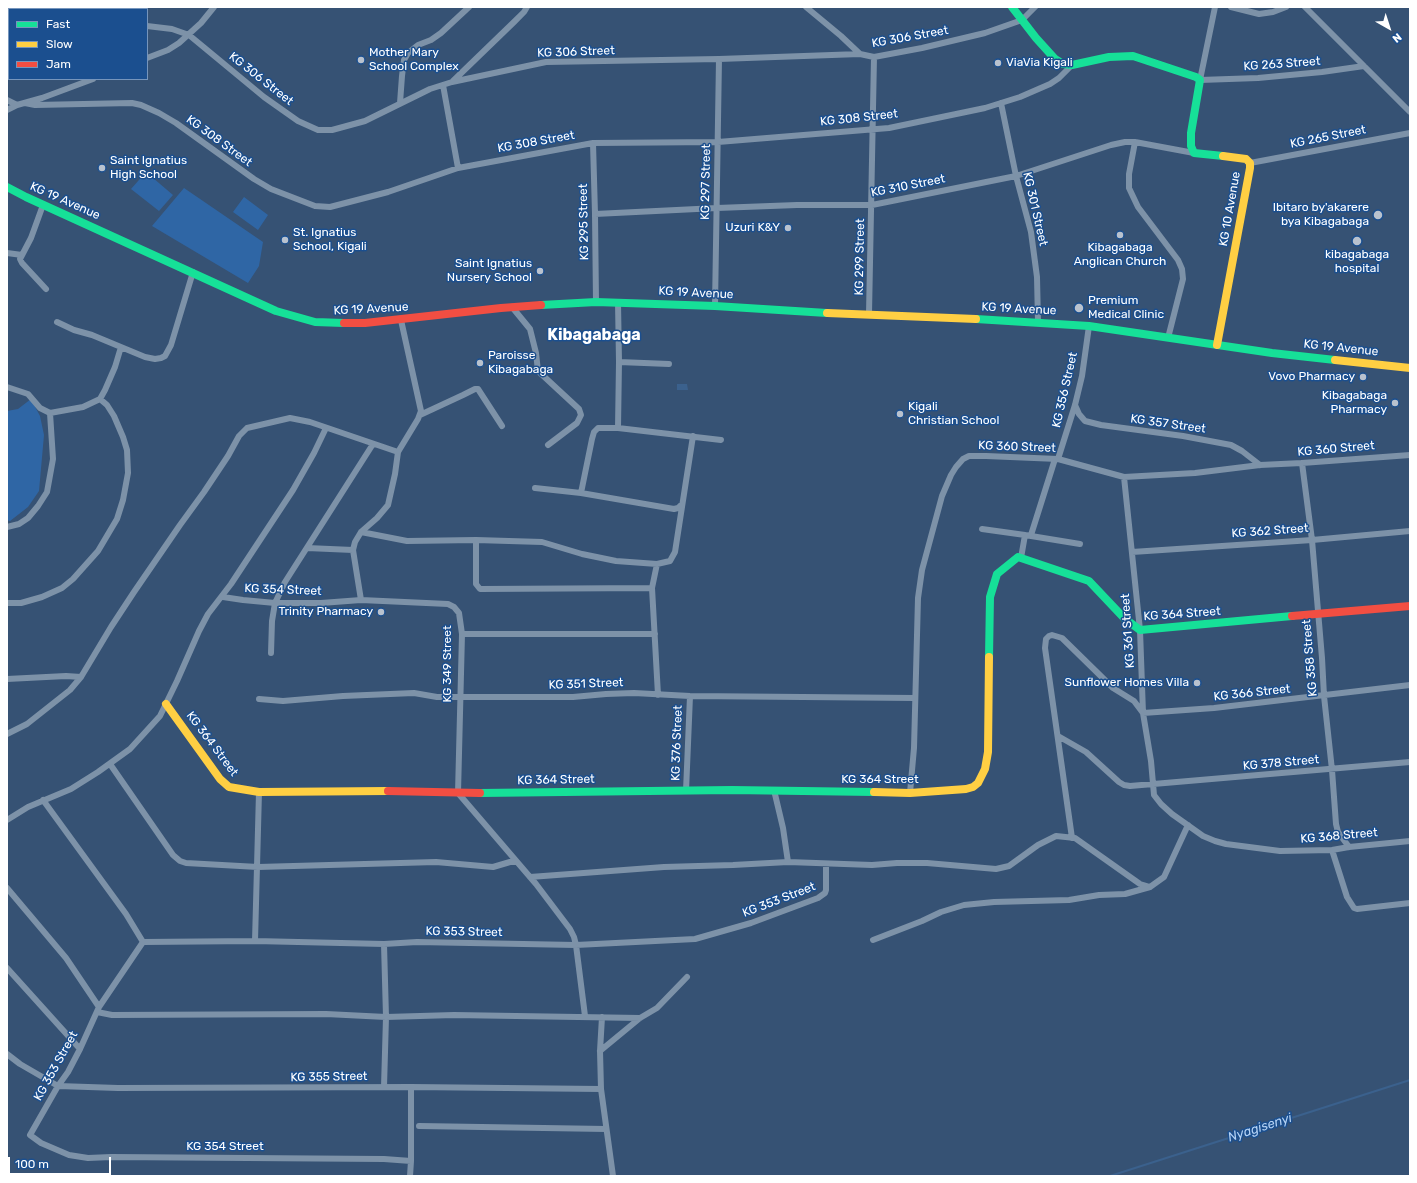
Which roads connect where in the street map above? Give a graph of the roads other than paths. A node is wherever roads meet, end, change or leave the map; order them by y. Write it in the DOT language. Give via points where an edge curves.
graph roads {
  1 [pos="214,7"];
  2 [pos="469,7"];
  3 [pos="527,7"];
  4 [pos="806,7"];
  5 [pos="1012,7"];
  6 [pos="1035,7"];
  7 [pos="1215,7"];
  8 [pos="1231,7"];
  9 [pos="1286,7"];
  10 [pos="1305,7"];
  11 [pos="1022,20"];
  12 [pos="148,26"];
  13 [pos="188,35"];
  14 [pos="860,54"];
  15 [pos="874,57"];
  16 [pos="148,58"];
  17 [pos="719,59"];
  18 [pos="1072,65"];
  19 [pos="1364,66"];
  20 [pos="90,80"];
  21 [pos="1200,80"];
  22 [pos="452,82"];
  23 [pos="443,85"];
  24 [pos="7,100"];
  25 [pos="25,103"];
  26 [pos="400,103"];
  27 [pos="1001,103"];
  28 [pos="17,105"];
  29 [pos="7,110"];
  30 [pos="1410,112"];
  31 [pos="873,129"];
  32 [pos="1410,133"];
  33 [pos="718,142"];
  34 [pos="1135,142"];
  35 [pos="592,143"];
  36 [pos="1194,153"];
  37 [pos="1250,163"];
  38 [pos="458,168"];
  39 [pos="1016,176"];
  40 [pos="7,187"];
  41 [pos="43,205"];
  42 [pos="872,205"];
  43 [pos="717,208"];
  44 [pos="595,214"];
  45 [pos="9,253"];
  46 [pos="22,255"];
  47 [pos="7,258"];
  48 [pos="193,272"];
  49 [pos="46,289"];
  50 [pos="596,302"];
  51 [pos="618,302"];
  52 [pos="715,306"];
  53 [pos="512,308"];
  54 [pos="869,314"];
  55 [pos="401,320"];
  56 [pos="57,322"];
  57 [pos="1038,322"];
  58 [pos="1089,326"];
  59 [pos="1168,338"];
  60 [pos="1217,345"];
  61 [pos="121,348"];
  62 [pos="619,362"];
  63 [pos="669,364"];
  64 [pos="1410,368"];
  65 [pos="7,386"];
  66 [pos="100,399"];
  67 [pos="1075,405"];
  68 [pos="50,413"];
  69 [pos="420,415"];
  70 [pos="502,426"];
  71 [pos="326,428"];
  72 [pos="618,428"];
  73 [pos="693,436"];
  74 [pos="722,440"];
  75 [pos="373,444"];
  76 [pos="548,445"];
  77 [pos="398,452"];
  78 [pos="1410,454"];
  79 [pos="1056,459"];
  80 [pos="1302,463"];
  81 [pos="1260,465"];
  82 [pos="1124,477"];
  83 [pos="535,488"];
  84 [pos="582,493"];
  85 [pos="681,505"];
  86 [pos="7,527"];
  87 [pos="982,529"];
  88 [pos="1410,531"];
  89 [pos="361,532"];
  90 [pos="1028,535"];
  91 [pos="476,540"];
  92 [pos="1312,540"];
  93 [pos="1080,544"];
  94 [pos="308,548"];
  95 [pos="353,550"];
  96 [pos="1132,552"];
  97 [pos="1021,558"];
  98 [pos="657,564"];
  99 [pos="652,588"];
  100 [pos="223,597"];
  101 [pos="361,600"];
  102 [pos="7,603"];
  103 [pos="275,603"];
  104 [pos="1410,606"];
  105 [pos="1318,614"];
  106 [pos="1140,630"];
  107 [pos="462,634"];
  108 [pos="655,634"];
  109 [pos="270,653"];
  110 [pos="82,677"];
  111 [pos="7,680"];
  112 [pos="1410,685"];
  113 [pos="658,694"];
  114 [pos="460,696"];
  115 [pos="690,696"];
  116 [pos="1324,696"];
  117 [pos="915,698"];
  118 [pos="260,700"];
  119 [pos="166,704"];
  120 [pos="1143,713"];
  121 [pos="7,734"];
  122 [pos="1058,736"];
  123 [pos="1410,762"];
  124 [pos="110,764"];
  125 [pos="1332,770"];
  126 [pos="1154,784"];
  127 [pos="774,790"];
  128 [pos="686,791"];
  129 [pos="259,792"];
  130 [pos="458,793"];
  131 [pos="910,793"];
  132 [pos="43,800"];
  133 [pos="7,820"];
  134 [pos="1188,825"];
  135 [pos="1072,838"];
  136 [pos="1410,841"];
  137 [pos="1349,847"];
  138 [pos="1332,850"];
  139 [pos="517,862"];
  140 [pos="788,862"];
  141 [pos="826,864"];
  142 [pos="258,866"];
  143 [pos="530,877"];
  144 [pos="1150,887"];
  145 [pos="7,888"];
  146 [pos="1410,903"];
  147 [pos="872,940"];
  148 [pos="255,941"];
  149 [pos="143,942"];
  150 [pos="384,944"];
  151 [pos="576,945"];
  152 [pos="7,968"];
  153 [pos="687,977"];
  154 [pos="98,1010"];
  155 [pos="386,1016"];
  156 [pos="585,1016"];
  157 [pos="602,1017"];
  158 [pos="640,1018"];
  159 [pos="80,1049"];
  160 [pos="600,1051"];
  161 [pos="7,1054"];
  162 [pos="58,1086"];
  163 [pos="384,1087"];
  164 [pos="411,1087"];
  165 [pos="601,1089"];
  166 [pos="419,1126"];
  167 [pos="606,1130"];
  168 [pos="30,1135"];
  169 [pos="411,1161"];
  170 [pos="410,1176"];
  171 [pos="613,1176"];
  1 -- 13 [label="street"];
  2 -- 26 [label="street" via="431,40 418,45 408,53 402,71"];
  3 -- 22 [label="street"];
  4 -- 14 [label="street"];
  5 -- 11 [label="street"];
  6 -- 11 [label="street"];
  7 -- 21 [label="street"];
  8 -- 9 [label="street" via="1258,14"];
  10 -- 19 [label="street"];
  11 -- 15 [label="street, KG 306 Street" via="985,33"];
  11 -- 18 [label="street" via="1055,58 1063,64"];
  12 -- 13 [label="street, KG 306 Street" via="172,29"];
  13 -- 16 [label="street" via="168,50"];
  13 -- 26 [label="street, KG 306 Street" via="264,97 298,121 318,130 332,130 365,121"];
  14 -- 15 [label="street, KG 306 Street"];
  14 -- 17 [label="street, KG 306 Street"];
  15 -- 31 [label="street, KG 299 Street"];
  17 -- 22 [label="street, KG 306 Street" via="546,62"];
  17 -- 33 [label="street, KG 297 Street"];
  18 -- 21 [label="street" via="1109,57 1133,56"];
  18 -- 27 [label="street, KG 308 Street" via="1050,84"];
  19 -- 21 [label="street, KG 263 Street" via="1258,78"];
  19 -- 30 [label="street"];
  20 -- 25 [label="street"];
  21 -- 36 [label="street" via="1191,133"];
  22 -- 23 [label="street, KG 306 Street"];
  23 -- 26 [label="street, KG 306 Street"];
  23 -- 38 [label="street"];
  24 -- 28 [label="street"];
  25 -- 28 [label="street"];
  25 -- 38 [label="street, KG 308 Street" via="132,103 151,109 176,123 254,179 271,189 315,206 346,204"];
  27 -- 31 [label="street, KG 308 Street" via="930,120"];
  27 -- 39 [label="street, KG 301 Street"];
  28 -- 29 [label="street"];
  31 -- 33 [label="street, KG 308 Street"];
  31 -- 42 [label="street, KG 299 Street"];
  32 -- 37 [label="street, KG 265 Street"];
  33 -- 35 [label="street, KG 308 Street"];
  33 -- 43 [label="street, KG 297 Street"];
  34 -- 36 [label="street, KG 310 Street"];
  34 -- 39 [label="street, KG 310 Street" via="1111,145"];
  34 -- 59 [label="street" via="1129,188 1138,207 1182,269 1183,279"];
  35 -- 38 [label="street, KG 308 Street"];
  35 -- 44 [label="street, KG 295 Street"];
  36 -- 37 [label="street, KG 10 Avenue" via="1246,159"];
  37 -- 60 [label="street, KG 10 Avenue"];
  39 -- 42 [label="street, KG 310 Street"];
  39 -- 57 [label="street, KG 301 Street" via="1035,254"];
  40 -- 41 [label="street, KG 19 Avenue"];
  41 -- 46 [label="street"];
  41 -- 48 [label="street, KG 19 Avenue"];
  42 -- 43 [label="street, KG 310 Street"];
  42 -- 54 [label="street, KG 299 Street"];
  43 -- 44 [label="street, KG 310 Street"];
  43 -- 52 [label="street, KG 297 Street"];
  44 -- 50 [label="street, KG 295 Street"];
  45 -- 46 [label="street"];
  45 -- 47 [label="street"];
  46 -- 49 [label="street" via="22,263"];
  48 -- 55 [label="street, KG 19 Avenue" via="256,302 315,322 365,323"];
  48 -- 61 [label="street" via="174,338 165,356 155,359"];
  50 -- 51 [label="street, KG 19 Avenue"];
  50 -- 53 [label="street, KG 19 Avenue"];
  51 -- 52 [label="street, KG 19 Avenue"];
  51 -- 62 [label="street"];
  52 -- 54 [label="street, KG 19 Avenue"];
  53 -- 55 [label="street, KG 19 Avenue"];
  53 -- 76 [label="street" via="530,329 538,371 579,410 577,423"];
  54 -- 57 [label="street, KG 19 Avenue"];
  55 -- 69 [label="street"];
  56 -- 61 [label="street"];
  57 -- 58 [label="street, KG 19 Avenue"];
  58 -- 59 [label="street, KG 19 Avenue"];
  58 -- 67 [label="street, KG 356 Street"];
  59 -- 60 [label="street, KG 19 Avenue"];
  60 -- 64 [label="street, KG 19 Avenue"];
  61 -- 66 [label="street"];
  62 -- 63 [label="street"];
  62 -- 72 [label="street"];
  65 -- 68 [label="street" via="28,394 40,408"];
  66 -- 68 [label="street" via="83,407"];
  66 -- 102 [label="street" via="114,416 127,450 128,473 117,518 98,551 62,588 21,603"];
  67 -- 79 [label="street, KG 356 Street"];
  67 -- 81 [label="street, KG 357 Street" via="1085,421 1231,445"];
  68 -- 86 [label="street" via="53,459 47,492 28,518"];
  69 -- 70 [label="street" via="478,389"];
  69 -- 77 [label="street"];
  71 -- 75 [label="street"];
  71 -- 100 [label="street" via="293,490"];
  71 -- 110 [label="street" via="290,418 243,431 111,626"];
  72 -- 73 [label="street"];
  72 -- 84 [label="street" via="601,427 594,432"];
  73 -- 74 [label="street"];
  73 -- 85 [label="street"];
  75 -- 77 [label="street"];
  75 -- 94 [label="street"];
  77 -- 89 [label="street" via="388,505"];
  78 -- 80 [label="street, KG 360 Street"];
  79 -- 82 [label="street, KG 360 Street"];
  79 -- 90 [label="street, KG 356 Street"];
  79 -- 117 [label="street, KG 360 Street" via="969,456 956,467 942,496 922,570 918,598"];
  80 -- 81 [label="street, KG 360 Street"];
  80 -- 92 [label="street, KG 358 Street"];
  81 -- 82 [label="street, KG 360 Street" via="1195,473"];
  82 -- 96 [label="street, KG 361 Street"];
  83 -- 84 [label="street"];
  84 -- 85 [label="street" via="674,509"];
  85 -- 98 [label="street" via="675,552 670,561"];
  87 -- 90 [label="street"];
  88 -- 92 [label="street, KG 362 Street"];
  89 -- 91 [label="street" via="407,541"];
  89 -- 95 [label="street"];
  90 -- 93 [label="street"];
  90 -- 97 [label="street, KG 356 Street"];
  91 -- 98 [label="street" via="542,542 616,561"];
  91 -- 99 [label="street" via="476,584 480,588"];
  92 -- 96 [label="street, KG 362 Street"];
  92 -- 105 [label="street, KG 358 Street"];
  94 -- 95 [label="street"];
  94 -- 103 [label="street" via="285,582"];
  95 -- 101 [label="street"];
  96 -- 106 [label="street, KG 361 Street"];
  97 -- 106 [label="street, KG 364 Street" via="1089,581 1124,618"];
  97 -- 131 [label="street, KG 364 Street" via="1012,561 997,574 990,597 988,752 981,778 974,787 966,789"];
  98 -- 99 [label="street"];
  99 -- 108 [label="street"];
  100 -- 103 [label="street, KG 354 Street"];
  100 -- 119 [label="street" via="208,614"];
  101 -- 103 [label="street, KG 354 Street"];
  101 -- 107 [label="street, KG 349 Street" via="448,604 459,613"];
  103 -- 109 [label="street"];
  104 -- 105 [label="street, KG 364 Street"];
  105 -- 106 [label="street, KG 364 Street"];
  105 -- 116 [label="street, KG 358 Street"];
  106 -- 120 [label="street, KG 361 Street"];
  107 -- 108 [label="street"];
  107 -- 114 [label="street, KG 349 Street"];
  108 -- 113 [label="street"];
  110 -- 111 [label="street"];
  110 -- 121 [label="street" via="28,724"];
  112 -- 116 [label="street, KG 366 Street"];
  113 -- 114 [label="street, KG 351 Street" via="573,697"];
  113 -- 115 [label="street, KG 351 Street"];
  114 -- 118 [label="street, KG 351 Street" via="429,696 414,693 283,701"];
  114 -- 130 [label="street, KG 349 Street"];
  115 -- 117 [label="street, KG 351 Street"];
  115 -- 128 [label="street, KG 376 Street"];
  116 -- 120 [label="street, KG 366 Street"];
  116 -- 125 [label="street, KG 358 Street"];
  117 -- 131 [label="street, KG 360 Street"];
  119 -- 124 [label="street" via="160,716 141,737"];
  119 -- 129 [label="street, KG 364 Street" via="220,779 229,787"];
  120 -- 122 [label="street" via="1134,701 1113,688 1062,638 1052,635 1046,639 1045,648"];
  120 -- 126 [label="street, KG 361 Street"];
  122 -- 126 [label="street, KG 378 Street" via="1086,752 1124,785"];
  122 -- 135 [label="street"];
  123 -- 125 [label="street, KG 378 Street"];
  124 -- 132 [label="street" via="71,789"];
  124 -- 142 [label="street" via="173,855 180,861"];
  125 -- 126 [label="street, KG 378 Street"];
  125 -- 137 [label="street, KG 358 Street" via="1338,832"];
  126 -- 134 [label="street, KG 368 Street" via="1154,795 1161,804"];
  127 -- 128 [label="street, KG 364 Street"];
  127 -- 131 [label="street, KG 364 Street"];
  127 -- 140 [label="street"];
  128 -- 130 [label="street, KG 364 Street"];
  129 -- 130 [label="street, KG 364 Street"];
  129 -- 142 [label="street"];
  130 -- 139 [label="street"];
  132 -- 133 [label="street"];
  132 -- 149 [label="street" via="126,914"];
  134 -- 138 [label="street, KG 368 Street" via="1203,836 1226,844 1280,851"];
  134 -- 144 [label="street" via="1164,877"];
  135 -- 141 [label="street" via="1050,838 1009,866 996,869 927,863"];
  135 -- 144 [label="street" via="1140,884"];
  136 -- 137 [label="street, KG 368 Street"];
  137 -- 138 [label="street, KG 368 Street"];
  138 -- 146 [label="street" via="1347,897 1354,908"];
  139 -- 142 [label="street" via="493,867 436,862"];
  139 -- 143 [label="street"];
  140 -- 141 [label="street"];
  140 -- 143 [label="street" via="664,867"];
  141 -- 151 [label="street, KG 353 Street" via="826,890 822,896 751,923 695,939"];
  142 -- 148 [label="street"];
  143 -- 151 [label="street" via="570,929"];
  144 -- 147 [label="street" via="1125,894 1069,900 994,902 964,906"];
  145 -- 154 [label="street" via="66,958"];
  148 -- 149 [label="street, KG 353 Street"];
  148 -- 150 [label="street, KG 353 Street"];
  149 -- 154 [label="street, KG 353 Street"];
  150 -- 151 [label="street, KG 353 Street" via="417,942"];
  150 -- 155 [label="street"];
  151 -- 156 [label="street"];
  152 -- 159 [label="street"];
  153 -- 158 [label="street" via="657,1008"];
  154 -- 155 [label="street" via="112,1015"];
  154 -- 159 [label="street, KG 353 Street"];
  155 -- 156 [label="street"];
  155 -- 163 [label="street"];
  156 -- 157 [label="street"];
  157 -- 158 [label="street"];
  157 -- 160 [label="street"];
  158 -- 160 [label="street"];
  159 -- 162 [label="street, KG 353 Street"];
  160 -- 165 [label="street"];
  161 -- 162 [label="street"];
  162 -- 163 [label="street, KG 355 Street"];
  162 -- 168 [label="street, KG 353 Street"];
  163 -- 164 [label="street, KG 355 Street"];
  164 -- 165 [label="street, KG 355 Street"];
  164 -- 169 [label="street"];
  165 -- 167 [label="street"];
  166 -- 167 [label="street"];
  167 -- 171 [label="street"];
  168 -- 169 [label="street, KG 354 Street" via="41,1143 69,1155 88,1158"];
  169 -- 170 [label="street"];
}
